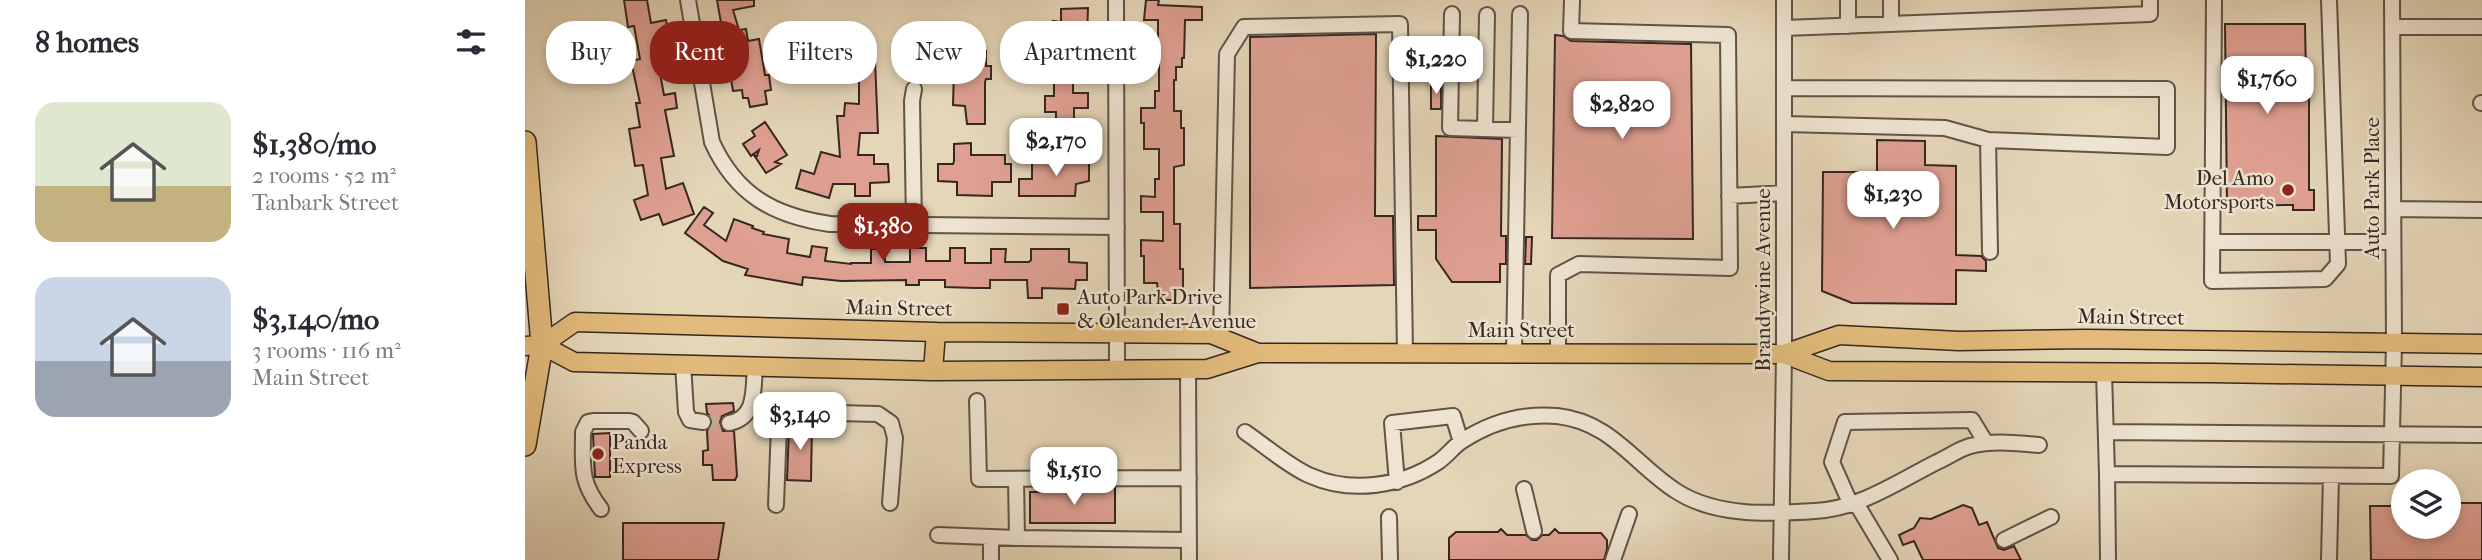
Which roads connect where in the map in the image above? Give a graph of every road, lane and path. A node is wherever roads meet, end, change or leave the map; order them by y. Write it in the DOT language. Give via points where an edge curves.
graph roads {
  1 [pos="688,0"];
  2 [pos="1116,0"];
  3 [pos="1572,0"];
  4 [pos="1784,0"];
  5 [pos="1848,0"];
  6 [pos="1891,0"];
  7 [pos="2150,0"];
  8 [pos="2214,0"];
  9 [pos="2329,0"];
  10 [pos="2392,0"];
  11 [pos="1453,14"];
  12 [pos="1520,14"];
  13 [pos="1487,15"];
  14 [pos="1892,24"];
  15 [pos="1848,26"];
  16 [pos="2392,27"];
  17 [pos="2482,27"];
  18 [pos="1784,28"];
  19 [pos="1784,88"];
  20 [pos="914,89"];
  21 [pos="1784,124"];
  22 [pos="1485,129"];
  23 [pos="1518,130"];
  24 [pos="1988,140"];
  25 [pos="525,142"];
  26 [pos="1784,193"];
  27 [pos="1729,196"];
  28 [pos="2393,209"];
  29 [pos="2482,210"];
  30 [pos="914,224"];
  31 [pos="1117,227"];
  32 [pos="2337,241"];
  33 [pos="2393,242"];
  34 [pos="2212,243"];
  35 [pos="1990,252"];
  36 [pos="936,332"];
  37 [pos="1117,334"];
  38 [pos="1221,338"];
  39 [pos="2394,343"];
  40 [pos="2482,344"];
  41 [pos="533,345"];
  42 [pos="1258,353"];
  43 [pos="1405,353"];
  44 [pos="1514,353"];
  45 [pos="1558,353"];
  46 [pos="1784,354"];
  47 [pos="683,364"];
  48 [pos="755,366"];
  49 [pos="1117,369"];
  50 [pos="1188,369"];
  51 [pos="933,371"];
  52 [pos="2104,373"];
  53 [pos="2393,376"];
  54 [pos="2482,377"];
  55 [pos="977,401"];
  56 [pos="703,422"];
  57 [pos="729,423"];
  58 [pos="641,431"];
  59 [pos="1245,432"];
  60 [pos="2107,432"];
  61 [pos="2391,434"];
  62 [pos="2482,435"];
  63 [pos="1461,442"];
  64 [pos="1986,443"];
  65 [pos="525,445"];
  66 [pos="2039,445"];
  67 [pos="2107,474"];
  68 [pos="2331,476"];
  69 [pos="1189,478"];
  70 [pos="1016,479"];
  71 [pos="1397,482"];
  72 [pos="1524,489"];
  73 [pos="890,503"];
  74 [pos="1853,504"];
  75 [pos="776,505"];
  76 [pos="601,509"];
  77 [pos="1780,512"];
  78 [pos="1629,514"];
  79 [pos="1389,517"];
  80 [pos="2050,517"];
  81 [pos="1534,531"];
  82 [pos="937,535"];
  83 [pos="991,538"];
  84 [pos="1017,538"];
  85 [pos="1189,540"];
  86 [pos="2004,540"];
  87 [pos="991,560"];
  88 [pos="1189,560"];
  89 [pos="1390,560"];
  90 [pos="1613,560"];
  91 [pos="1781,560"];
  92 [pos="1890,560"];
  93 [pos="2108,560"];
  94 [pos="2329,560"];
  1 -- 30 [label="street" via="712,142 722,163 747,193 808,221"];
  2 -- 31 [label="street"];
  3 -- 27 [label="street" via="1571,31 1728,35"];
  4 -- 18 [label="street, Brandywine Avenue"];
  5 -- 15 [label="street"];
  6 -- 14 [label="street"];
  7 -- 14 [label="street" via="2150,14"];
  8 -- 34 [label="street"];
  9 -- 32 [label="street"];
  10 -- 16 [label="street, Auto Park Place"];
  11 -- 22 [label="street" via="1450,128"];
  12 -- 23 [label="street"];
  13 -- 22 [label="street"];
  14 -- 15 [label="street"];
  15 -- 18 [label="street"];
  16 -- 17 [label="street"];
  16 -- 28 [label="street, Auto Park Place"];
  18 -- 19 [label="street, Brandywine Avenue"];
  19 -- 21 [label="street, Brandywine Avenue"];
  19 -- 24 [label="street" via="2167,89 2167,147"];
  20 -- 30 [label="street"];
  21 -- 24 [label="street" via="1945,128"];
  21 -- 26 [label="street, Brandywine Avenue"];
  22 -- 23 [label="street"];
  23 -- 44 [label="street"];
  24 -- 35 [label="street"];
  25 -- 41 [label="highway"];
  26 -- 27 [label="street"];
  26 -- 46 [label="street, Brandywine Avenue"];
  27 -- 45 [label="street" via="1730,268 1579,264 1558,275"];
  28 -- 29 [label="street"];
  28 -- 33 [label="street, Auto Park Place"];
  30 -- 31 [label="street"];
  31 -- 37 [label="street"];
  32 -- 33 [label="street"];
  32 -- 34 [label="street"];
  32 -- 34 [label="street" via="2338,264 2325,279 2212,281"];
  33 -- 39 [label="street, Auto Park Place"];
  36 -- 37 [label="main road, Main Street"];
  36 -- 41 [label="main road, Main Street" via="575,322"];
  36 -- 51 [label="main road"];
  37 -- 38 [label="main road, Main Street" via="1211,334"];
  37 -- 49 [label="street"];
  38 -- 42 [label="main road, Main Street"];
  38 -- 43 [label="street" via="1227,54 1244,27 1399,24"];
  39 -- 40 [label="main road, Main Street"];
  39 -- 46 [label="main road, Main Street" via="1959,341 1839,335"];
  39 -- 53 [label="street, Auto Park Place"];
  41 -- 47 [label="main road, Main Street" via="574,362"];
  41 -- 65 [label="highway"];
  42 -- 43 [label="main road, Main Street"];
  42 -- 50 [label="main road, Main Street" via="1207,369"];
  43 -- 44 [label="main road, Main Street"];
  44 -- 45 [label="main road, Main Street"];
  45 -- 46 [label="main road, Main Street"];
  46 -- 52 [label="main road, Main Street" via="1829,371"];
  46 -- 77 [label="street, Brandywine Avenue"];
  47 -- 48 [label="main road, Main Street"];
  47 -- 56 [label="street" via="686,412 690,420"];
  48 -- 51 [label="main road, Main Street"];
  48 -- 57 [label="street" via="751,406 745,416"];
  49 -- 50 [label="main road, Main Street"];
  49 -- 51 [label="main road, Main Street"];
  50 -- 69 [label="street"];
  52 -- 53 [label="main road, Main Street"];
  52 -- 60 [label="street"];
  53 -- 54 [label="main road, Main Street"];
  53 -- 61 [label="street, Auto Park Place"];
  55 -- 70 [label="street" via="979,479"];
  58 -- 76 [label="street" via="629,421 588,422 583,432 583,478"];
  59 -- 71 [label="street" via="1311,476 1347,485"];
  60 -- 61 [label="street"];
  60 -- 67 [label="street"];
  61 -- 62 [label="street"];
  61 -- 68 [label="street, Auto Park Place" via="2391,476"];
  63 -- 71 [label="street" via="1438,462"];
  63 -- 71 [label="street" via="1453,416 1392,423"];
  63 -- 77 [label="street" via="1499,422 1559,416 1597,427 1688,498 1723,509"];
  64 -- 66 [label="street"];
  64 -- 74 [label="street" via="1968,447"];
  64 -- 74 [label="street" via="1972,420 1845,422 1832,462"];
  67 -- 68 [label="street"];
  67 -- 93 [label="street"];
  68 -- 94 [label="street"];
  69 -- 70 [label="street"];
  69 -- 85 [label="street"];
  70 -- 84 [label="street"];
  72 -- 81 [label="street"];
  73 -- 75 [label="street" via="895,438 891,423 878,414 793,412 782,416 779,425"];
  74 -- 77 [label="street"];
  74 -- 92 [label="street"];
  77 -- 91 [label="street, Brandywine Avenue"];
  78 -- 90 [label="street"];
  79 -- 89 [label="street"];
  80 -- 86 [label="street"];
  82 -- 83 [label="street"];
  83 -- 84 [label="street"];
  83 -- 87 [label="street"];
  84 -- 85 [label="street"];
  85 -- 88 [label="street"];
}
